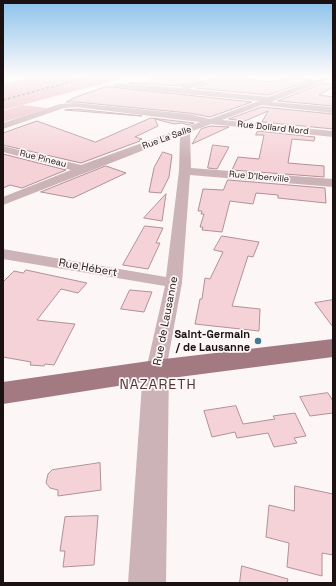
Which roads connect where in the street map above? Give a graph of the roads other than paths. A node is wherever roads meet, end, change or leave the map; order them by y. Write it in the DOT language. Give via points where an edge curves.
graph roads {
  1 [pos="259,104"];
  2 [pos="285,104"];
  3 [pos="333,110"];
  4 [pos="213,122"];
  5 [pos="3,126"];
  6 [pos="185,132"];
  7 [pos="333,134"];
  8 [pos="3,149"];
  9 [pos="82,169"];
  10 [pos="186,171"];
  11 [pos="333,183"];
  12 [pos="3,200"];
  13 [pos="3,254"];
  14 [pos="174,283"];
  15 [pos="333,348"];
  16 [pos="156,370"];
  17 [pos="3,392"];
  18 [pos="148,583"];
  1 -- 4 [label="street, Rue La Salle"];
  2 -- 3 [label="street"];
  4 -- 5 [label="street, Rue Dollard Nord" via="90,105 70,105"];
  4 -- 6 [label="street, Rue La Salle"];
  4 -- 7 [label="street, Rue Dollard Nord"];
  6 -- 9 [label="street, Rue La Salle"];
  6 -- 10 [label="street, Rue de Lausanne"];
  8 -- 9 [label="street, Rue Pineau"];
  9 -- 12 [label="street, Rue La Salle"];
  10 -- 11 [label="street, Rue D'Iberville"];
  10 -- 14 [label="street, Rue de Lausanne"];
  13 -- 14 [label="street, Rue Hébert"];
  14 -- 16 [label="street, Rue de Lausanne"];
  15 -- 16 [label="main road"];
  16 -- 17 [label="main road"];
  16 -- 18 [label="street, Rue de Lausanne"];
}
